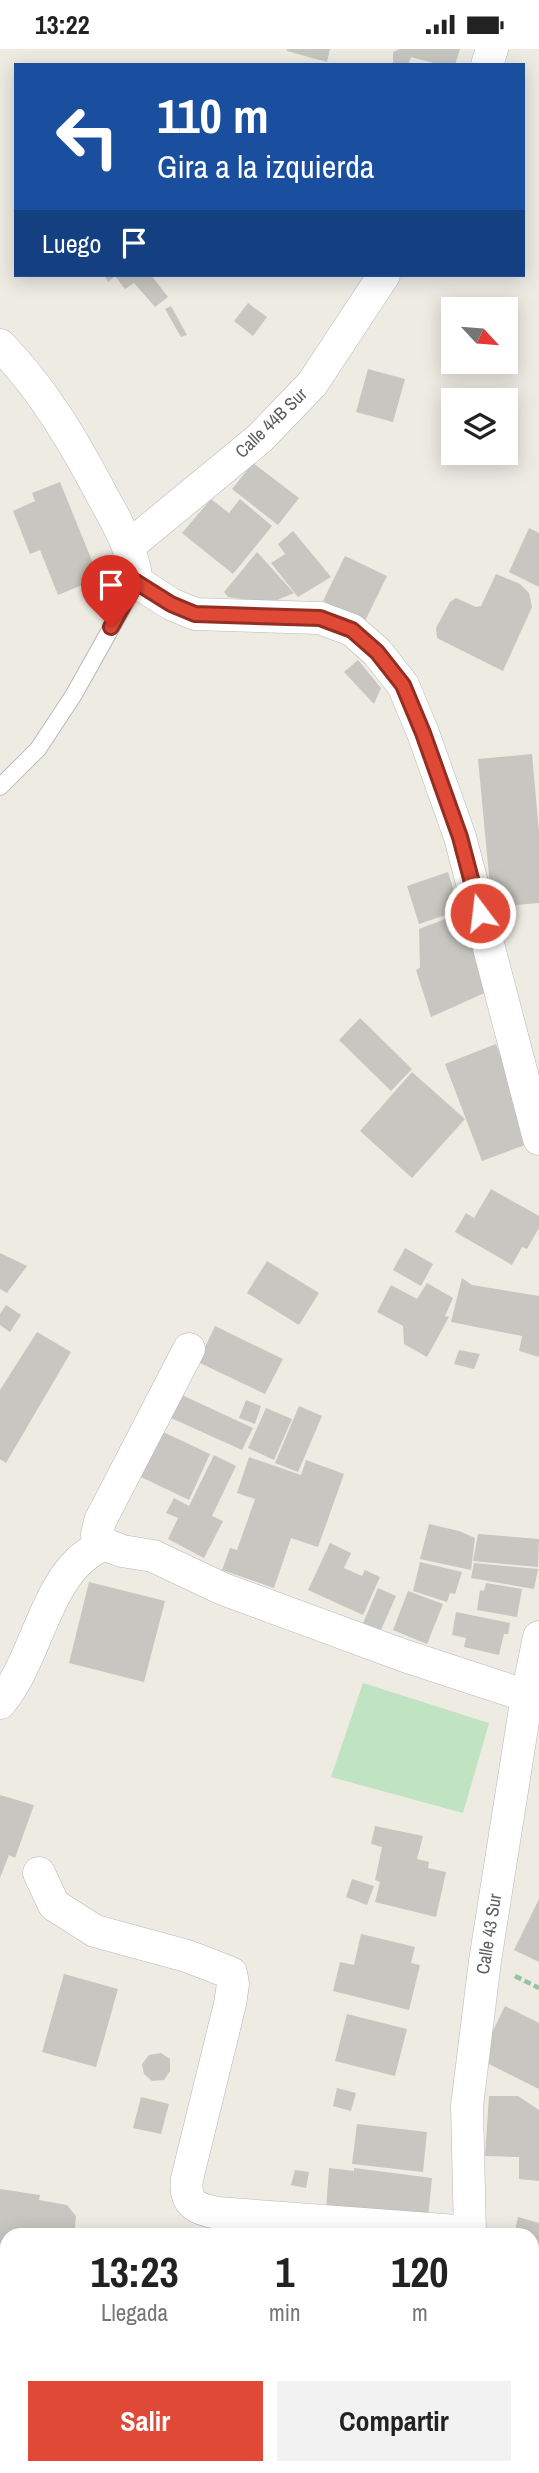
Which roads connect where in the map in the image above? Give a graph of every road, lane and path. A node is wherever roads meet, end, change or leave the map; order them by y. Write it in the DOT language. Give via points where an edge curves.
graph roads {
  1 [pos="383,277"];
  2 [pos="0,345"];
  3 [pos="129,546"];
  4 [pos="136,582"];
  5 [pos="0,787"];
  6 [pos="539,1139"];
  7 [pos="189,1349"];
  8 [pos="104,1543"];
  9 [pos="539,1637"];
  10 [pos="527,1696"];
  11 [pos="0,1703"];
  12 [pos="39,1873"];
  13 [pos="407,2228"];
  14 [pos="470,2228"];
  1 -- 3 [label="street, Calle 44B Sur" via="312,384 260,438"];
  2 -- 3 [label="street" via="72,438"];
  3 -- 4 [label="street"];
  4 -- 5 [label="lane" via="38,749"];
  4 -- 6 [label="street" via="195,614 320,618 352,630 403,685 460,837"];
  7 -- 8 [label="street" via="100,1521 97,1535"];
  8 -- 10 [label="street" via="153,1556 236,1594"];
  8 -- 11 [label="street" via="76,1564 66,1579"];
  9 -- 10 [label="street, Calle 43 Sur"];
  10 -- 14 [label="street, Calle 43 Sur" via="467,2106"];
  12 -- 13 [label="street" via="54,1905 95,1931 231,1973 230,2004 187,2179 185,2193 192,2204 218,2213"];
}
